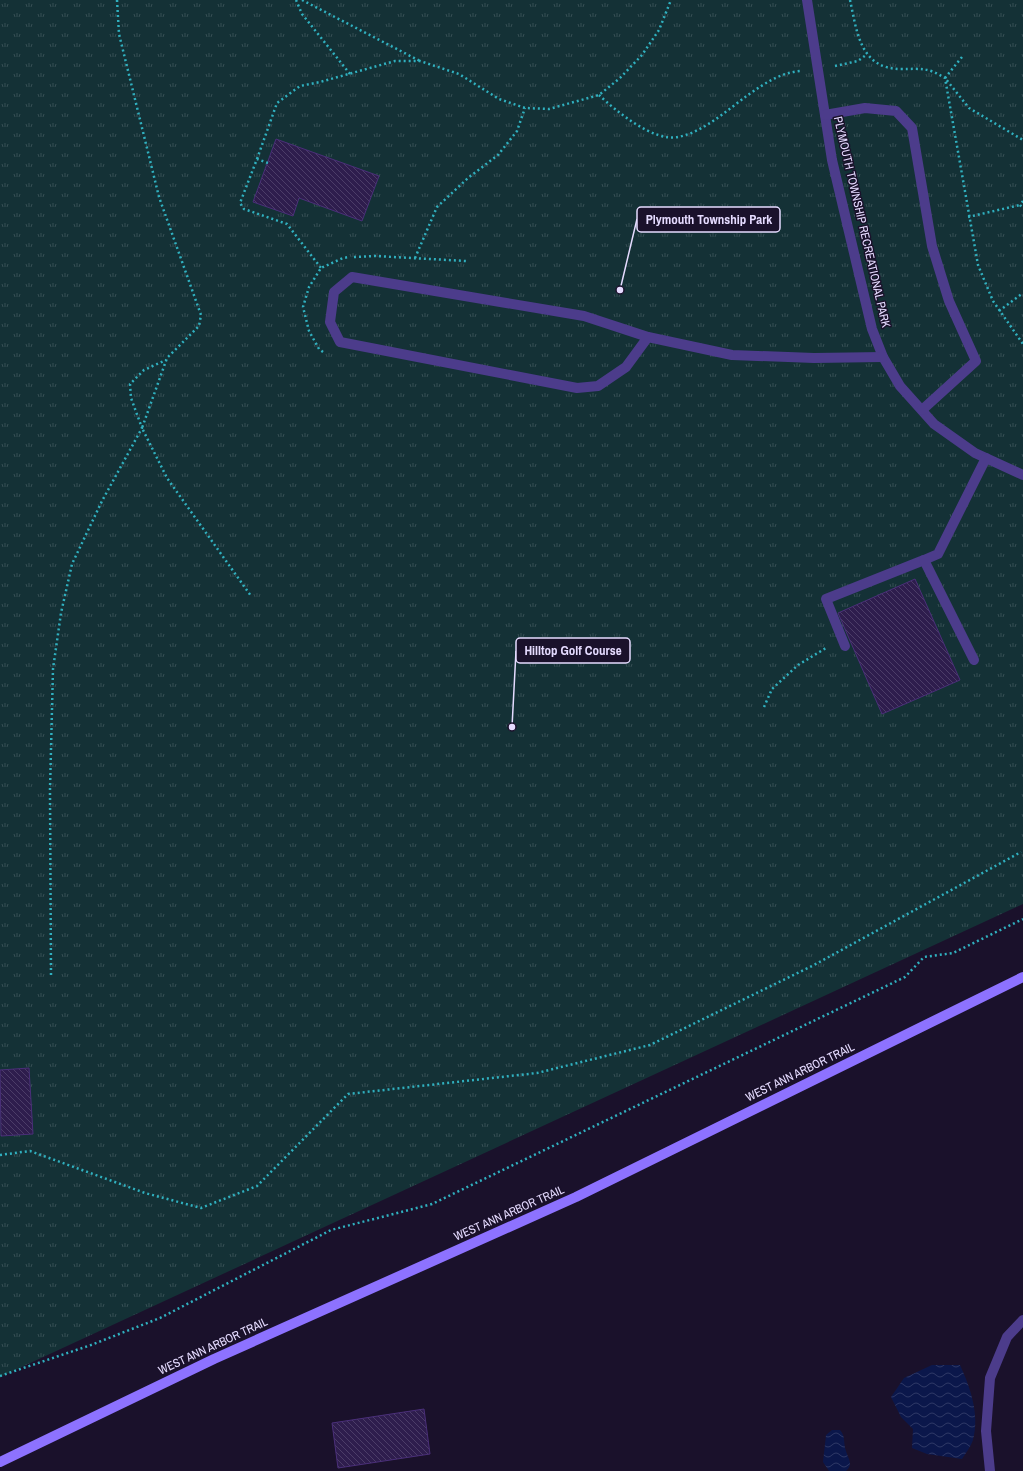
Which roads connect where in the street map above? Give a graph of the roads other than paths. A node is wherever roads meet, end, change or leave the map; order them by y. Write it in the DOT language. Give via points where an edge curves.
graph roads {
  1 [pos="807,0"];
  2 [pos="825,115"];
  3 [pos="648,337"];
  4 [pos="883,357"];
  5 [pos="922,410"];
  6 [pos="986,458"];
  7 [pos="1023,475"];
  8 [pos="924,560"];
  9 [pos="843,642"];
  10 [pos="974,660"];
  11 [pos="1023,977"];
  12 [pos="1023,1320"];
  13 [pos="0,1462"];
  14 [pos="990,1471"];
  1 -- 2 [label="lane, PLYMOUTH TOWNSHIP RECREATIONAL PARK"];
  2 -- 4 [label="lane, PLYMOUTH TOWNSHIP RECREATIONAL PARK" via="832,160 872,329"];
  2 -- 5 [label="lane" via="865,108 896,111 912,128 932,246 948,301 976,361"];
  3 -- 3 [label="lane" via="584,316 352,277 334,292 330,322 340,342 577,388 598,386 626,367"];
  3 -- 4 [label="lane" via="732,355"];
  4 -- 5 [label="lane, PLYMOUTH TOWNSHIP RECREATIONAL PARK" via="900,386"];
  5 -- 6 [label="lane, PLYMOUTH TOWNSHIP RECREATIONAL PARK" via="934,424"];
  6 -- 7 [label="lane, PLYMOUTH TOWNSHIP RECREATIONAL PARK"];
  6 -- 8 [label="lane" via="938,554"];
  8 -- 9 [label="lane" via="826,599"];
  8 -- 10 [label="lane"];
  11 -- 13 [label="street, WEST ANN ARBOR TRAIL" via="576,1197 214,1359"];
  12 -- 14 [label="lane" via="1007,1337 990,1378 986,1431"];
}
